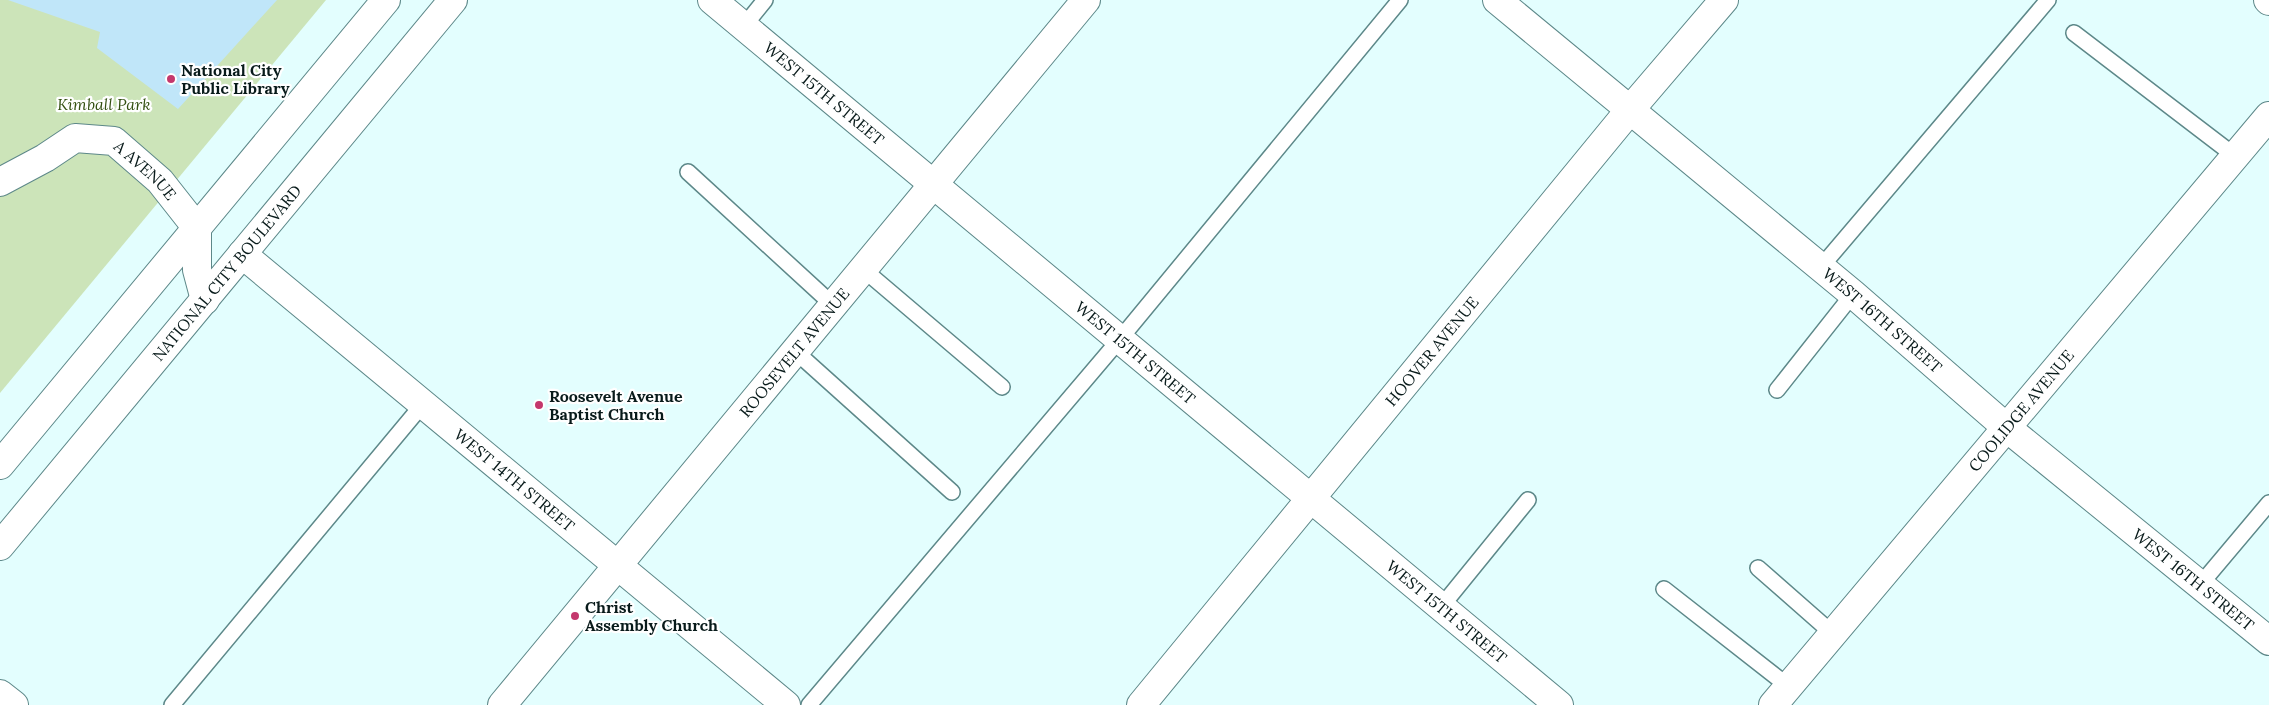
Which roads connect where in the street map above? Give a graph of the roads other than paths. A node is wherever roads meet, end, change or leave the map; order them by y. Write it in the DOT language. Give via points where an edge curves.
graph roads {
  1 [pos="386,0"];
  2 [pos="453,0"];
  3 [pos="712,0"];
  4 [pos="765,0"];
  5 [pos="1086,0"];
  6 [pos="1400,0"];
  7 [pos="1497,0"];
  8 [pos="1724,0"];
  9 [pos="2048,0"];
  10 [pos="744,26"];
  11 [pos="2074,33"];
  12 [pos="1629,111"];
  13 [pos="2269,116"];
  14 [pos="2235,156"];
  15 [pos="688,172"];
  16 [pos="0,182"];
  17 [pos="934,184"];
  18 [pos="196,228"];
  19 [pos="242,254"];
  20 [pos="1820,267"];
  21 [pos="863,269"];
  22 [pos="1853,294"];
  23 [pos="205,300"];
  24 [pos="833,305"];
  25 [pos="1120,339"];
  26 [pos="795,351"];
  27 [pos="1002,387"];
  28 [pos="1777,390"];
  29 [pos="423,404"];
  30 [pos="2007,428"];
  31 [pos="0,464"];
  32 [pos="952,492"];
  33 [pos="1311,499"];
  34 [pos="1528,500"];
  35 [pos="2269,503"];
  36 [pos="0,546"];
  37 [pos="618,566"];
  38 [pos="1758,568"];
  39 [pos="2200,585"];
  40 [pos="1664,589"];
  41 [pos="1441,607"];
  42 [pos="1832,633"];
  43 [pos="2269,641"];
  44 [pos="0,694"];
  45 [pos="1781,696"];
  46 [pos="14,705"];
  47 [pos="172,705"];
  48 [pos="502,705"];
  49 [pos="786,705"];
  50 [pos="809,705"];
  51 [pos="1142,705"];
  52 [pos="1559,705"];
  1 -- 18 [label="street"];
  2 -- 19 [label="street, NATIONAL CITY BOULEVARD"];
  3 -- 10 [label="street, WEST 15TH STREET"];
  4 -- 10 [label="lane"];
  5 -- 17 [label="street, ROOSEVELT AVENUE"];
  6 -- 25 [label="lane"];
  7 -- 12 [label="street, WEST 16TH STREET"];
  8 -- 12 [label="street, HOOVER AVENUE"];
  9 -- 20 [label="lane"];
  10 -- 17 [label="street, WEST 15TH STREET"];
  11 -- 14 [label="lane"];
  12 -- 20 [label="street, WEST 16TH STREET"];
  12 -- 33 [label="street, HOOVER AVENUE"];
  13 -- 14 [label="street, COOLIDGE AVENUE"];
  14 -- 30 [label="street, COOLIDGE AVENUE"];
  15 -- 24 [label="lane"];
  16 -- 18 [label="street, A AVENUE" via="75,138 114,141 160,181"];
  17 -- 21 [label="street, ROOSEVELT AVENUE"];
  17 -- 25 [label="street, WEST 15TH STREET"];
  18 -- 23 [label="street" via="197,270"];
  18 -- 31 [label="street"];
  19 -- 23 [label="street, NATIONAL CITY BOULEVARD"];
  19 -- 29 [label="street, WEST 14TH STREET"];
  20 -- 22 [label="street, WEST 16TH STREET"];
  21 -- 24 [label="street, ROOSEVELT AVENUE"];
  21 -- 27 [label="lane"];
  22 -- 28 [label="lane"];
  22 -- 30 [label="street, WEST 16TH STREET"];
  23 -- 36 [label="street, NATIONAL CITY BOULEVARD"];
  24 -- 26 [label="street, ROOSEVELT AVENUE"];
  25 -- 33 [label="street, WEST 15TH STREET"];
  25 -- 50 [label="lane"];
  26 -- 32 [label="lane"];
  26 -- 37 [label="street, ROOSEVELT AVENUE"];
  29 -- 37 [label="street, WEST 14TH STREET"];
  29 -- 47 [label="lane"];
  30 -- 39 [label="street, WEST 16TH STREET"];
  30 -- 42 [label="street, COOLIDGE AVENUE"];
  33 -- 41 [label="street, WEST 15TH STREET"];
  33 -- 51 [label="street, HOOVER AVENUE"];
  34 -- 41 [label="lane"];
  35 -- 39 [label="lane"];
  37 -- 48 [label="street, ROOSEVELT AVENUE"];
  37 -- 49 [label="street, WEST 14TH STREET"];
  38 -- 42 [label="lane"];
  39 -- 43 [label="street, WEST 16TH STREET"];
  40 -- 45 [label="lane"];
  41 -- 52 [label="street, WEST 15TH STREET"];
  42 -- 45 [label="street, COOLIDGE AVENUE"];
  44 -- 46 [label="street"];
}
